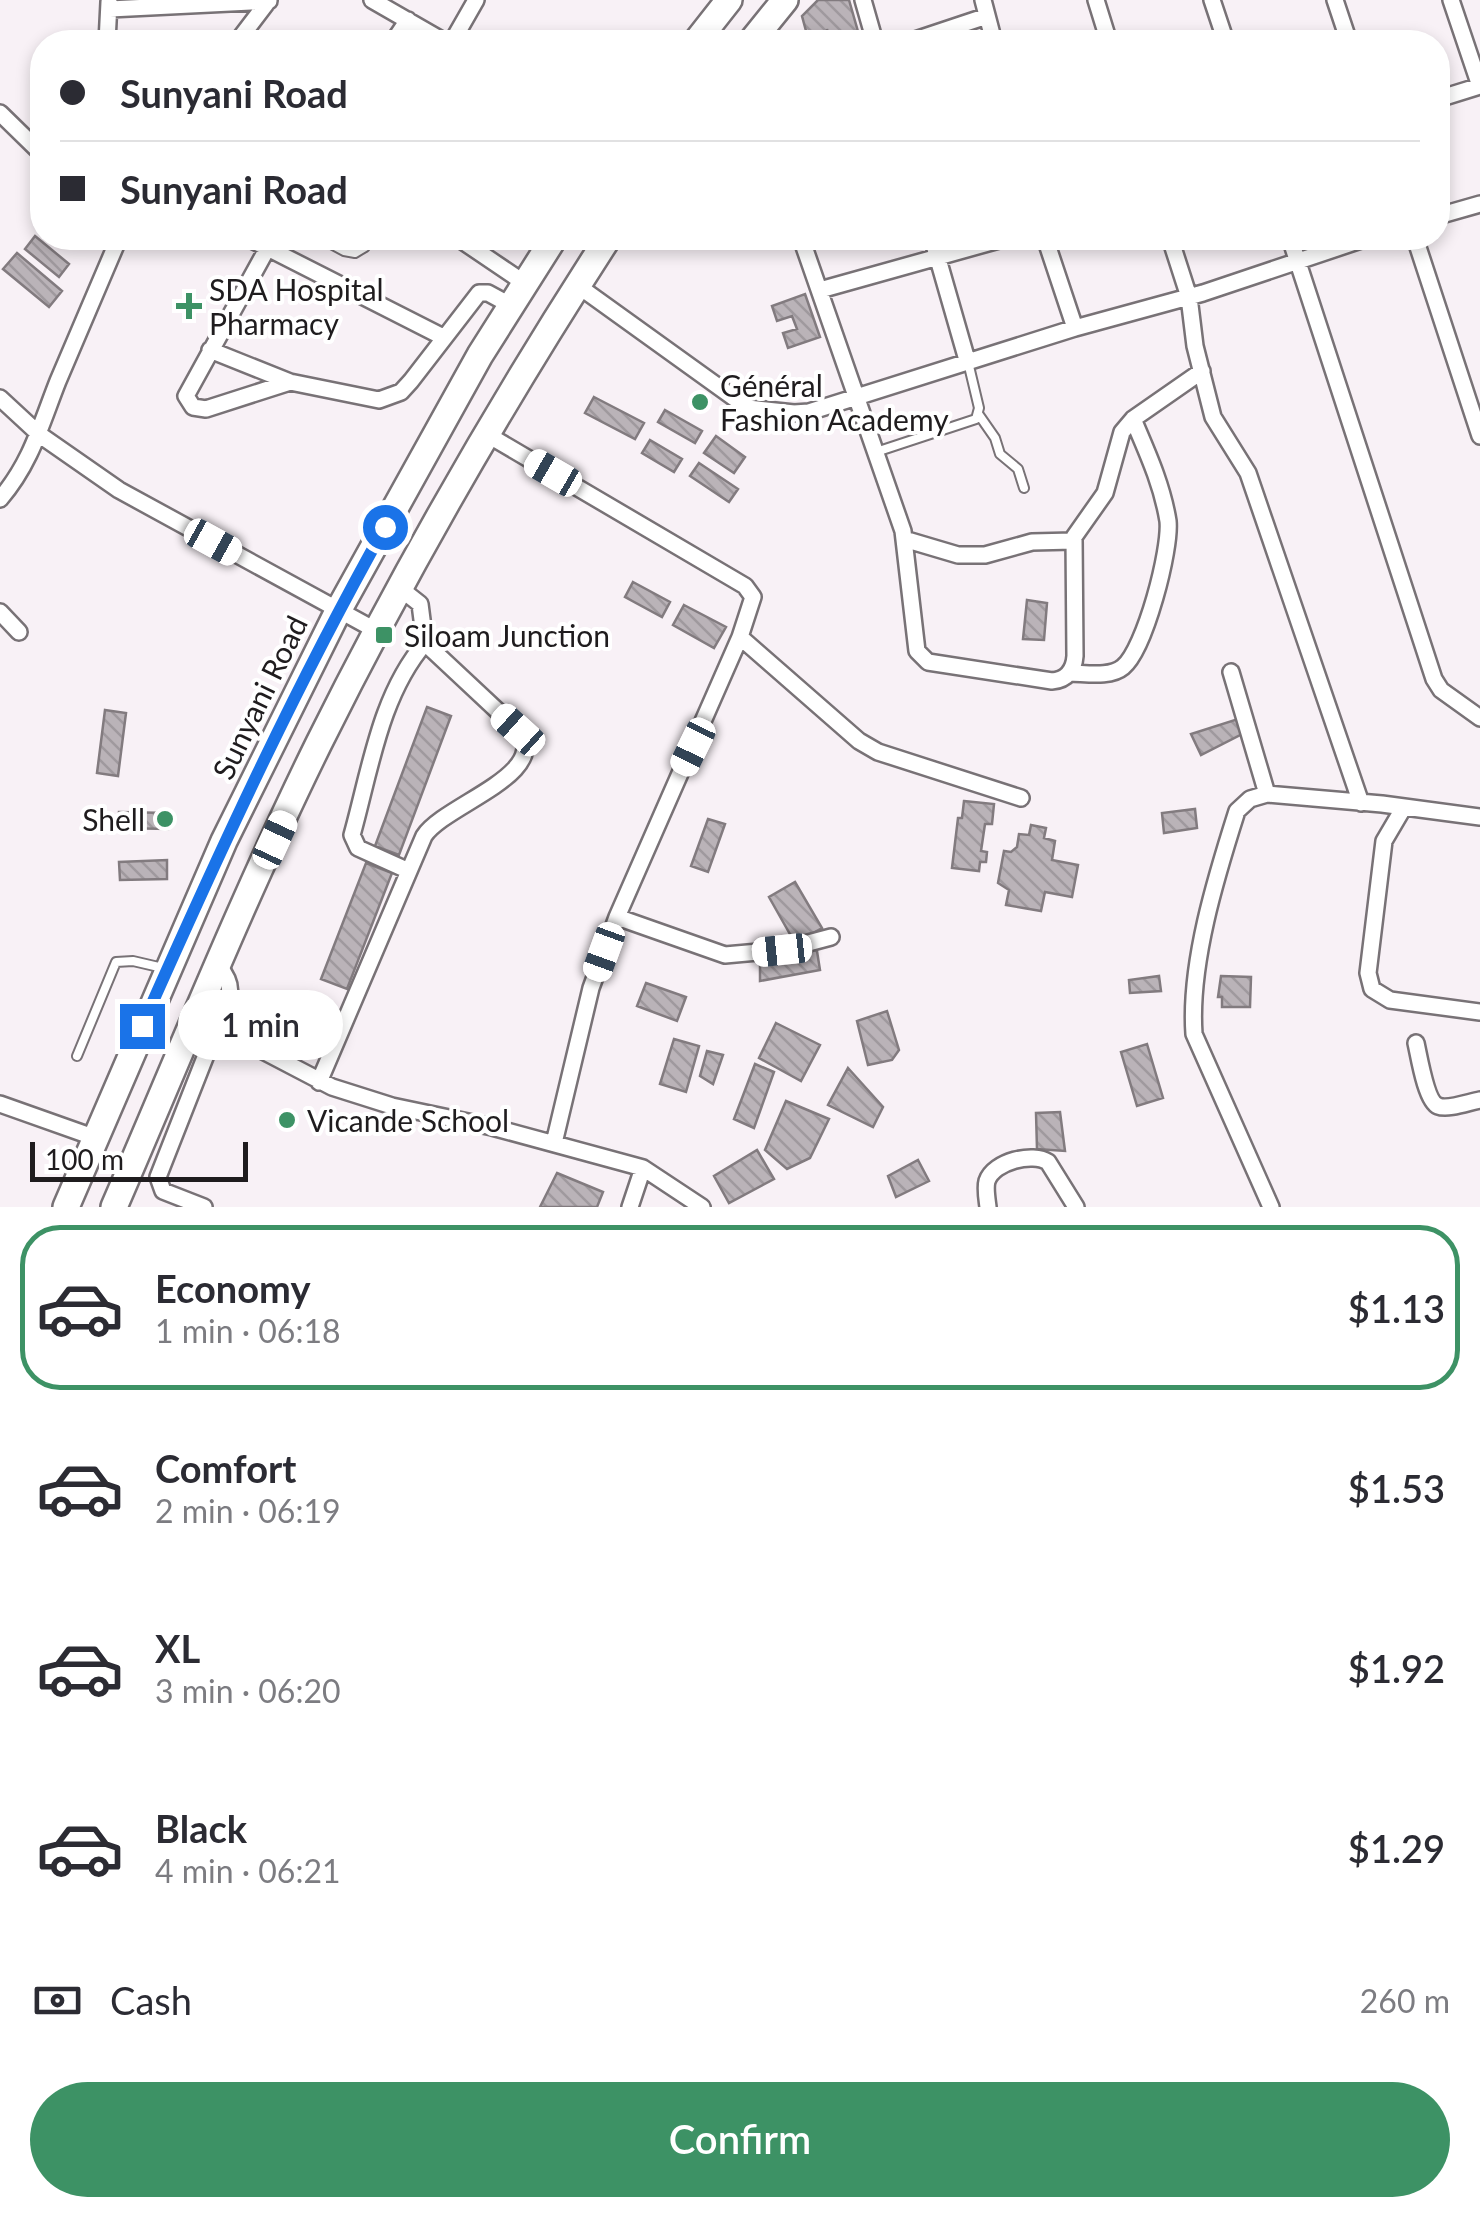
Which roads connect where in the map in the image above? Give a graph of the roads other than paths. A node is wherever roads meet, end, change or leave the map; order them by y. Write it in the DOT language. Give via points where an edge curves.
graph roads {
  1 [pos="269,0"];
  2 [pos="372,0"];
  3 [pos="476,0"];
  4 [pos="729,0"];
  5 [pos="785,0"];
  6 [pos="863,0"];
  7 [pos="1096,0"];
  8 [pos="1212,0"];
  9 [pos="1335,0"];
  10 [pos="1451,0"];
  11 [pos="110,4"];
  12 [pos="985,8"];
  13 [pos="408,20"];
  14 [pos="108,30"];
  15 [pos="246,30"];
  16 [pos="401,30"];
  17 [pos="426,30"];
  18 [pos="456,30"];
  19 [pos="705,30"];
  20 [pos="761,30"];
  21 [pos="872,30"];
  22 [pos="936,30"];
  23 [pos="1105,30"];
  24 [pos="1222,30"];
  25 [pos="1345,30"];
  26 [pos="1480,86"];
  27 [pos="1450,95"];
  28 [pos="0,113"];
  29 [pos="30,142"];
  30 [pos="1480,204"];
  31 [pos="1450,213"];
  32 [pos="114,250"];
  33 [pos="266,250"];
  34 [pos="283,250"];
  35 [pos="476,250"];
  36 [pos="541,250"];
  37 [pos="600,250"];
  38 [pos="805,250"];
  39 [pos="935,250"];
  40 [pos="969,250"];
  41 [pos="1049,250"];
  42 [pos="1174,250"];
  43 [pos="1294,250"];
  44 [pos="1327,250"];
  45 [pos="1419,250"];
  46 [pos="1297,259"];
  47 [pos="938,260"];
  48 [pos="523,282"];
  49 [pos="577,285"];
  50 [pos="820,290"];
  51 [pos="1189,297"];
  52 [pos="510,305"];
  53 [pos="1075,328"];
  54 [pos="442,337"];
  55 [pos="210,350"];
  56 [pos="968,360"];
  57 [pos="1202,371"];
  58 [pos="290,382"];
  59 [pos="858,396"];
  60 [pos="0,398"];
  61 [pos="979,415"];
  62 [pos="1132,418"];
  63 [pos="488,435"];
  64 [pos="40,436"];
  65 [pos="1480,436"];
  66 [pos="876,452"];
  67 [pos="1024,488"];
  68 [pos="0,499"];
  69 [pos="904,538"];
  70 [pos="1072,541"];
  71 [pos="401,589"];
  72 [pos="338,611"];
  73 [pos="0,612"];
  74 [pos="376,631"];
  75 [pos="19,632"];
  76 [pos="740,637"];
  77 [pos="425,644"];
  78 [pos="1232,672"];
  79 [pos="1070,673"];
  80 [pos="1480,718"];
  81 [pos="1267,794"];
  82 [pos="1021,798"];
  83 [pos="1361,803"];
  84 [pos="1404,806"];
  85 [pos="1480,817"];
  86 [pos="409,870"];
  87 [pos="617,917"];
  88 [pos="831,937"];
  89 [pos="218,965"];
  90 [pos="167,970"];
  91 [pos="1480,1012"];
  92 [pos="216,1028"];
  93 [pos="1416,1043"];
  94 [pos="77,1056"];
  95 [pos="318,1082"];
  96 [pos="1480,1100"];
  97 [pos="0,1104"];
  98 [pos="96,1138"];
  99 [pos="554,1143"];
  100 [pos="643,1168"];
  101 [pos="66,1207"];
  102 [pos="114,1207"];
  103 [pos="204,1207"];
  104 [pos="630,1207"];
  105 [pos="702,1207"];
  106 [pos="988,1207"];
  107 [pos="1076,1207"];
  108 [pos="1271,1207"];
  1 -- 11 [label="street"];
  1 -- 15 [label="street"];
  2 -- 13 [label="street"];
  3 -- 18 [label="street"];
  4 -- 19 [label="main road"];
  5 -- 20 [label="main road"];
  6 -- 21 [label="street"];
  7 -- 23 [label="street"];
  8 -- 24 [label="street"];
  9 -- 25 [label="street"];
  10 -- 26 [label="street"];
  11 -- 14 [label="street"];
  12 -- 22 [label="street"];
  13 -- 16 [label="street"];
  13 -- 17 [label="street"];
  26 -- 27 [label="street"];
  28 -- 29 [label="street"];
  30 -- 31 [label="street"];
  32 -- 64 [label="street"];
  33 -- 55 [label="street"];
  34 -- 54 [label="street"];
  35 -- 48 [label="street"];
  36 -- 48 [label="main road, Sunyani Road"];
  37 -- 49 [label="main road"];
  38 -- 50 [label="street"];
  39 -- 47 [label="street"];
  40 -- 47 [label="street"];
  41 -- 53 [label="street"];
  42 -- 51 [label="street"];
  43 -- 46 [label="street"];
  44 -- 46 [label="street"];
  45 -- 65 [label="street"];
  46 -- 51 [label="street"];
  46 -- 80 [label="street" via="1434,679"];
  47 -- 50 [label="street"];
  47 -- 56 [label="street"];
  48 -- 52 [label="main road, Sunyani Road"];
  49 -- 59 [label="street" via="748,408 794,414"];
  49 -- 63 [label="main road"];
  50 -- 59 [label="street"];
  51 -- 53 [label="street"];
  51 -- 57 [label="street"];
  52 -- 54 [label="street" via="479,293"];
  52 -- 72 [label="main road, Sunyani Road"];
  53 -- 56 [label="street"];
  54 -- 58 [label="street" via="411,381 389,398"];
  55 -- 58 [label="street"];
  55 -- 58 [label="street" via="186,396 199,410"];
  56 -- 59 [label="street"];
  56 -- 61 [label="lane"];
  57 -- 62 [label="street"];
  57 -- 83 [label="street" via="1214,417 1248,473"];
  59 -- 66 [label="street"];
  60 -- 64 [label="street"];
  61 -- 66 [label="lane"];
  61 -- 67 [label="lane"];
  62 -- 70 [label="street" via="1104,493"];
  62 -- 79 [label="street" via="1162,490 1166,563 1138,644 1122,667 1106,674"];
  63 -- 71 [label="main road"];
  63 -- 76 [label="street" via="745,586 753,603"];
  64 -- 68 [label="street"];
  64 -- 72 [label="street" via="118,490"];
  66 -- 69 [label="street"];
  69 -- 70 [label="street" via="958,555"];
  69 -- 79 [label="street" via="917,651 928,662 1052,682"];
  70 -- 79 [label="street"];
  71 -- 74 [label="main road"];
  71 -- 77 [label="street" via="420,604"];
  72 -- 74 [label="street"];
  72 -- 90 [label="main road, Sunyani Road"];
  73 -- 75 [label="street"];
  74 -- 89 [label="main road"];
  76 -- 82 [label="street" via="878,752"];
  76 -- 87 [label="street"];
  77 -- 86 [label="street" via="391,698 352,836 358,848"];
  77 -- 86 [label="street" via="518,730 528,750 512,774 430,826"];
  78 -- 81 [label="street"];
  81 -- 83 [label="street"];
  81 -- 108 [label="street" via="1238,811 1192,1006 1194,1034"];
  83 -- 84 [label="street"];
  84 -- 85 [label="street"];
  84 -- 91 [label="street" via="1384,841 1368,972 1372,989 1390,1000"];
  86 -- 95 [label="street"];
  87 -- 88 [label="street" via="726,954 782,950"];
  87 -- 99 [label="street" via="592,988"];
  89 -- 92 [label="street" via="232,990"];
  89 -- 102 [label="main road"];
  90 -- 94 [label="lane" via="116,962"];
  90 -- 98 [label="main road, Sunyani Road"];
  92 -- 95 [label="street"];
  92 -- 103 [label="street" via="158,1177 163,1191"];
  93 -- 96 [label="street" via="1436,1106"];
  95 -- 99 [label="street"];
  97 -- 98 [label="street"];
  98 -- 101 [label="main road, Sunyani Road"];
  99 -- 100 [label="street"];
  100 -- 104 [label="street"];
  100 -- 105 [label="street"];
  106 -- 107 [label="street" via="993,1172 1032,1157 1055,1169"];
}
